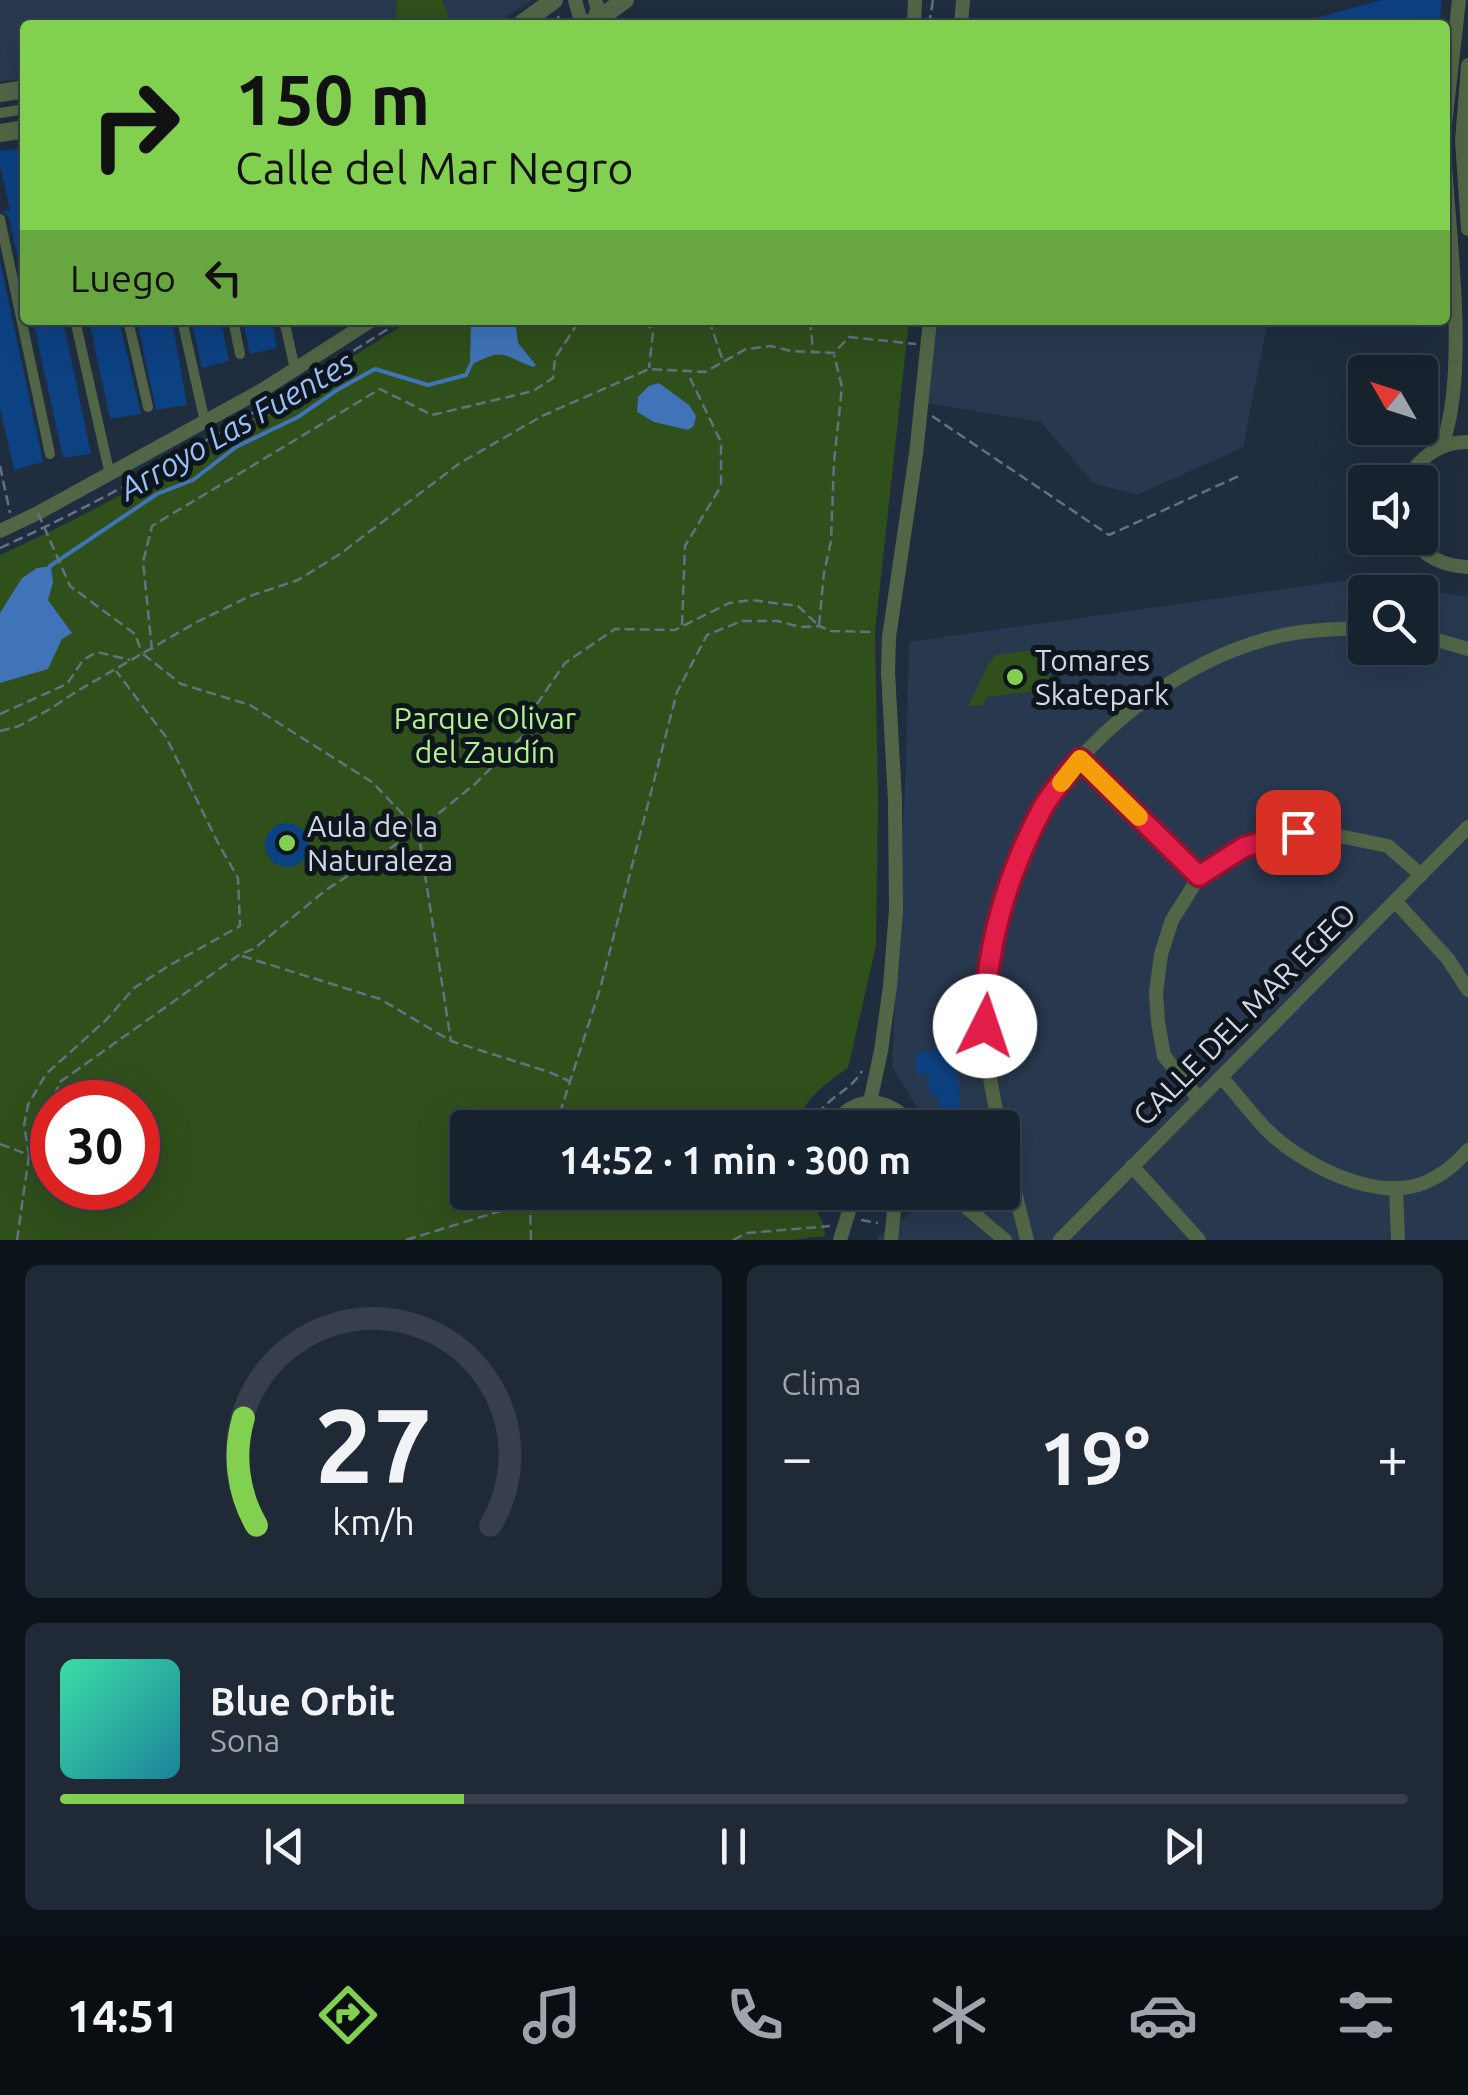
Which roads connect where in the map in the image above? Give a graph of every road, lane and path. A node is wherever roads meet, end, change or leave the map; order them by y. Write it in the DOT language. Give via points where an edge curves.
graph roads {
  1 [pos="554,0"];
  2 [pos="624,0"];
  3 [pos="1459,0"];
  4 [pos="527,20"];
  5 [pos="598,20"];
  6 [pos="1456,45"];
  7 [pos="1468,65"];
  8 [pos="1450,88"];
  9 [pos="1450,207"];
  10 [pos="0,220"];
  11 [pos="1468,229"];
  12 [pos="20,314"];
  13 [pos="22,325"];
  14 [pos="76,325"];
  15 [pos="129,325"];
  16 [pos="183,325"];
  17 [pos="234,325"];
  18 [pos="285,325"];
  19 [pos="364,325"];
  20 [pos="394,325"];
  21 [pos="577,325"];
  22 [pos="648,325"];
  23 [pos="711,325"];
  24 [pos="810,325"];
  25 [pos="930,325"];
  26 [pos="928,346"];
  27 [pos="813,353"];
  28 [pos="834,353"];
  29 [pos="240,354"];
  30 [pos="724,362"];
  31 [pos="295,369"];
  32 [pos="648,370"];
  33 [pos="690,378"];
  34 [pos="148,406"];
  35 [pos="920,408"];
  36 [pos="205,422"];
  37 [pos="1468,442"];
  38 [pos="1442,446"];
  39 [pos="50,454"];
  40 [pos="1417,465"];
  41 [pos="0,466"];
  42 [pos="110,475"];
  43 [pos="1240,475"];
  44 [pos="2,489"];
  45 [pos="38,514"];
  46 [pos="6,528"];
  47 [pos="0,548"];
  48 [pos="1428,555"];
  49 [pos="1468,567"];
  50 [pos="819,626"];
  51 [pos="682,627"];
  52 [pos="1348,629"];
  53 [pos="880,632"];
  54 [pos="1438,641"];
  55 [pos="152,650"];
  56 [pos="1468,650"];
  57 [pos="142,653"];
  58 [pos="132,660"];
  59 [pos="116,670"];
  60 [pos="0,714"];
  61 [pos="0,731"];
  62 [pos="1080,759"];
  63 [pos="1468,828"];
  64 [pos="418,830"];
  65 [pos="1421,875"];
  66 [pos="1199,876"];
  67 [pos="1395,901"];
  68 [pos="239,955"];
  69 [pos="1468,990"];
  70 [pos="450,1041"];
  71 [pos="1221,1076"];
  72 [pos="570,1082"];
  73 [pos="1200,1099"];
  74 [pos="870,1102"];
  75 [pos="561,1110"];
  76 [pos="847,1110"];
  77 [pos="898,1110"];
  78 [pos="997,1110"];
  79 [pos="0,1144"];
  80 [pos="1468,1150"];
  81 [pos="28,1155"];
  82 [pos="1132,1166"];
  83 [pos="1396,1188"];
  84 [pos="504,1210"];
  85 [pos="530,1210"];
  86 [pos="839,1210"];
  87 [pos="849,1210"];
  88 [pos="969,1210"];
  89 [pos="1018,1210"];
  90 [pos="846,1218"];
  91 [pos="892,1232"];
  92 [pos="18,1239"];
  93 [pos="406,1240"];
  94 [pos="531,1240"];
  95 [pos="733,1240"];
  96 [pos="840,1240"];
  97 [pos="1005,1240"];
  98 [pos="1028,1240"];
  99 [pos="1060,1240"];
  100 [pos="1199,1240"];
  101 [pos="1398,1240"];
  1 -- 4 [label="street"];
  2 -- 5 [label="street"];
  3 -- 6 [label="street"];
  6 -- 8 [label="street"];
  7 -- 11 [label="street" via="1462,142"];
  9 -- 38 [label="street" via="1464,376 1460,410"];
  10 -- 12 [label="street"];
  13 -- 39 [label="street"];
  14 -- 42 [label="street"];
  15 -- 34 [label="street"];
  16 -- 36 [label="street"];
  17 -- 29 [label="street"];
  18 -- 31 [label="street"];
  19 -- 31 [label="street"];
  20 -- 47 [label="path" via="210,439"];
  21 -- 55 [label="path" via="555,358 553,378 533,391 432,415 380,389 152,526 143,562"];
  22 -- 32 [label="path"];
  23 -- 30 [label="path"];
  24 -- 27 [label="path"];
  25 -- 26 [label="street"];
  26 -- 28 [label="path" via="849,337"];
  26 -- 35 [label="street"];
  27 -- 28 [label="path"];
  27 -- 30 [label="path" via="771,346 746,349"];
  28 -- 50 [label="path" via="842,387"];
  30 -- 32 [label="path" via="705,372"];
  31 -- 36 [label="street"];
  32 -- 55 [label="path" via="501,438 298,580 250,596"];
  33 -- 51 [label="path" via="722,442 721,486 685,546"];
  35 -- 43 [label="path" via="1109,535"];
  35 -- 74 [label="street" via="889,637 896,910"];
  36 -- 42 [label="street"];
  37 -- 38 [label="street"];
  38 -- 40 [label="street"];
  41 -- 44 [label="path"];
  42 -- 45 [label="street"];
  44 -- 46 [label="path"];
  45 -- 46 [label="street"];
  45 -- 57 [label="path, bridge" via="70,586 134,634"];
  48 -- 49 [label="street"];
  50 -- 51 [label="path" via="798,606 751,600 729,603"];
  50 -- 53 [label="path"];
  50 -- 72 [label="path" via="742,621 707,635 677,692"];
  51 -- 64 [label="path" via="615,629 565,664 532,710 525,734"];
  52 -- 62 [label="street" via="1267,639 1198,666 1138,705"];
  54 -- 56 [label="street"];
  55 -- 57 [label="path"];
  57 -- 58 [label="path"];
  57 -- 64 [label="path" via="181,684 250,705 372,782"];
  58 -- 59 [label="path"];
  58 -- 60 [label="path" via="97,652 67,684"];
  59 -- 61 [label="path"];
  59 -- 81 [label="path" via="166,737 238,878 240,926 134,988 46,1074 28,1105"];
  62 -- 66 [label="street"];
  62 -- 78 [label="street" via="1044,806 994,934 985,1005"];
  63 -- 65 [label="street, CALLE DEL MAR EGEO"];
  64 -- 68 [label="path"];
  64 -- 70 [label="path"];
  65 -- 66 [label="street" via="1388,846 1298,832 1244,847"];
  65 -- 67 [label="street, CALLE DEL MAR EGEO"];
  66 -- 73 [label="street" via="1172,920 1156,993 1164,1056"];
  67 -- 69 [label="street"];
  67 -- 71 [label="street, CALLE DEL MAR EGEO"];
  68 -- 70 [label="path" via="380,1000"];
  68 -- 81 [label="path" via="60,1082"];
  70 -- 72 [label="path"];
  71 -- 73 [label="street, CALLE DEL MAR EGEO"];
  71 -- 83 [label="street" via="1269,1132 1304,1160 1344,1178"];
  72 -- 75 [label="path"];
  73 -- 82 [label="street, CALLE DEL MAR EGEO"];
  74 -- 76 [label="street"];
  74 -- 77 [label="street"];
  79 -- 81 [label="path"];
  80 -- 83 [label="street" via="1424,1182"];
  81 -- 92 [label="path"];
  82 -- 99 [label="street, CALLE DEL MAR EGEO"];
  82 -- 100 [label="street"];
  83 -- 101 [label="street"];
  84 -- 93 [label="path"];
  85 -- 94 [label="path"];
  86 -- 90 [label="path"];
  87 -- 90 [label="street"];
  88 -- 97 [label="street"];
  89 -- 98 [label="street"];
  90 -- 91 [label="path"];
  90 -- 95 [label="path"];
  90 -- 96 [label="street"];
}
